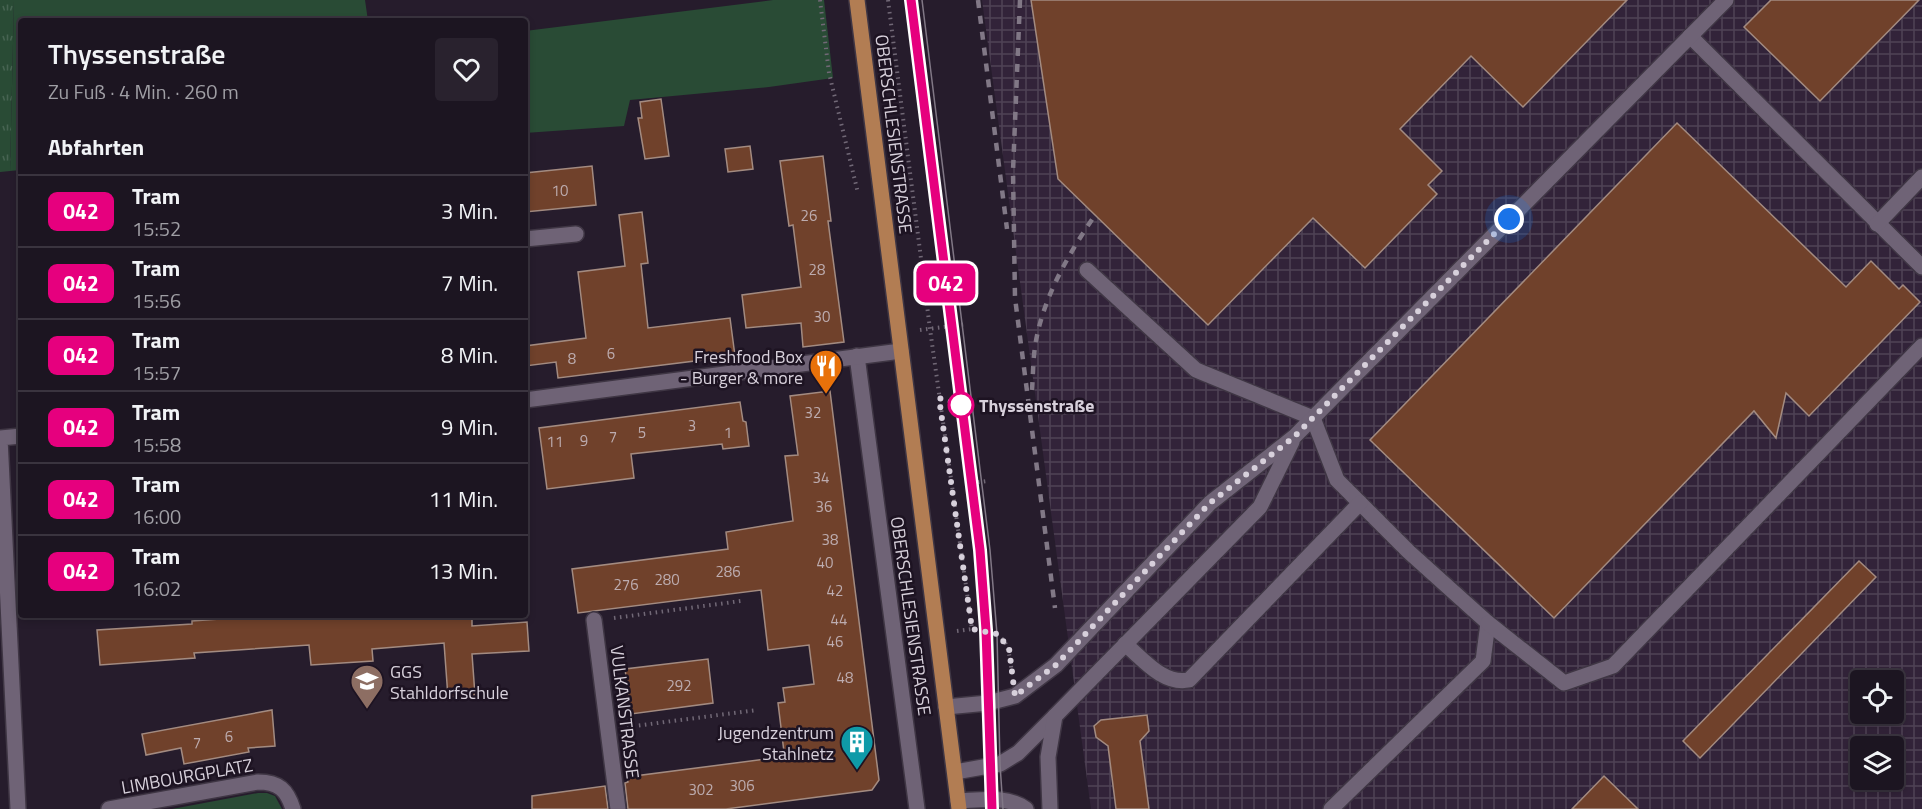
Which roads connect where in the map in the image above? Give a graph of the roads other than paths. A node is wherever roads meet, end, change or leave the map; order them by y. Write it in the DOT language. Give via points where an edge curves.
graph roads {
  1 [pos="857,0"];
  2 [pos="1726,0"];
  3 [pos="1690,36"];
  4 [pos="1922,177"];
  5 [pos="1877,224"];
  6 [pos="576,234"];
  7 [pos="528,239"];
  8 [pos="1922,267"];
  9 [pos="1087,270"];
  10 [pos="1922,346"];
  11 [pos="902,351"];
  12 [pos="857,356"];
  13 [pos="528,400"];
  14 [pos="1312,418"];
  15 [pos="18,436"];
  16 [pos="1294,437"];
  17 [pos="0,438"];
  18 [pos="1360,503"];
  19 [pos="594,620"];
  20 [pos="1488,624"];
  21 [pos="1125,644"];
  22 [pos="946,707"];
  23 [pos="1055,716"];
  24 [pos="955,772"];
  25 [pos="959,805"];
  26 [pos="18,809"];
  27 [pos="109,809"];
  28 [pos="293,809"];
  29 [pos="618,809"];
  30 [pos="917,809"];
  31 [pos="1026,809"];
  32 [pos="1050,809"];
  33 [pos="1331,809"];
  1 -- 11 [label="main road, OBERSCHLESIENSTRASSE"];
  2 -- 3 [label="street"];
  3 -- 5 [label="street"];
  3 -- 14 [label="street"];
  4 -- 5 [label="street"];
  5 -- 8 [label="street"];
  6 -- 7 [label="street"];
  9 -- 14 [label="street" via="1196,370"];
  10 -- 20 [label="street" via="1613,666 1564,682"];
  11 -- 12 [label="street"];
  11 -- 22 [label="main road, OBERSCHLESIENSTRASSE"];
  12 -- 13 [label="street"];
  12 -- 30 [label="street, OBERSCHLESIENSTRASSE"];
  14 -- 16 [label="street"];
  14 -- 18 [label="street" via="1337,480"];
  15 -- 17 [label="street"];
  16 -- 21 [label="street" via="1260,507"];
  16 -- 22 [label="street" via="1210,503 1056,665 1015,696"];
  17 -- 26 [label="street"];
  18 -- 20 [label="street"];
  18 -- 21 [label="street" via="1189,680 1177,683 1161,675"];
  19 -- 29 [label="street, VULKANSTRASSE"];
  20 -- 33 [label="street" via="1483,661"];
  21 -- 23 [label="street"];
  22 -- 24 [label="main road, OBERSCHLESIENSTRASSE"];
  23 -- 24 [label="street" via="1018,753 1000,764"];
  23 -- 32 [label="street" via="1048,757"];
  24 -- 25 [label="main road, OBERSCHLESIENSTRASSE"];
  25 -- 31 [label="street" via="990,799"];
  27 -- 28 [label="street, LIMBOURGPLATZ" via="270,782 285,790"];
}
